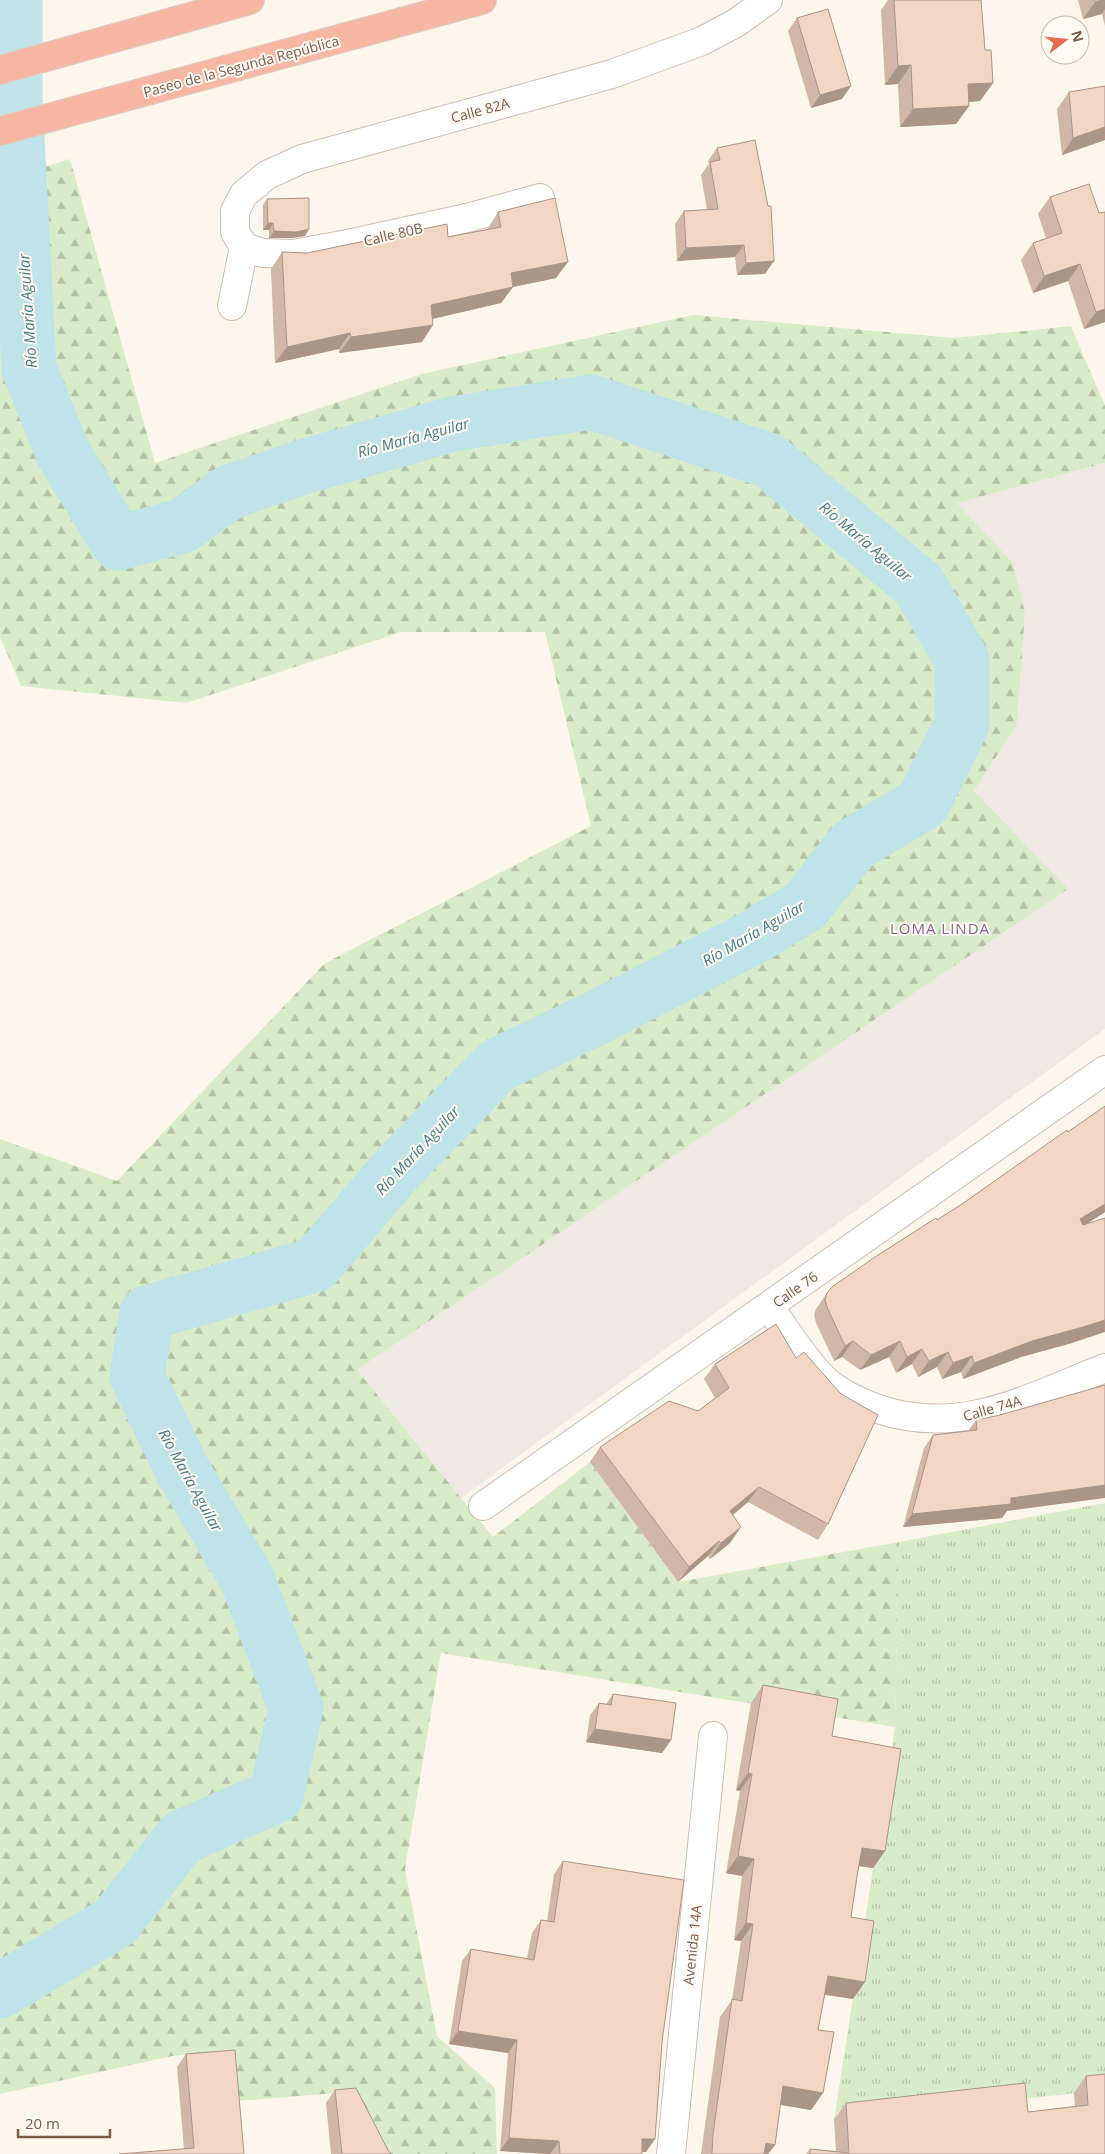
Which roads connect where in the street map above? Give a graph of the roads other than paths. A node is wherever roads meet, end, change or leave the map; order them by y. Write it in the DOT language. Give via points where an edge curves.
graph roads {
  1 [pos="250,0"];
  2 [pos="482,0"];
  3 [pos="768,0"];
  4 [pos="0,70"];
  5 [pos="0,131"];
  6 [pos="540,198"];
  7 [pos="244,247"];
  8 [pos="232,306"];
  9 [pos="1105,1070"];
  10 [pos="769,1307"];
  11 [pos="1105,1368"];
  12 [pos="483,1506"];
  13 [pos="713,1736"];
  14 [pos="671,2154"];
  1 -- 4 [label="highway"];
  2 -- 5 [label="highway, Paseo de la Segunda República"];
  3 -- 7 [label="street, Calle 82A" via="736,23 702,41 612,74 302,159 267,175 244,194 235,211 235,232"];
  6 -- 7 [label="street, Calle 80B" via="467,218 293,254 263,253"];
  7 -- 8 [label="street"];
  9 -- 10 [label="street, Calle 76"];
  10 -- 11 [label="street, Calle 74A" via="822,1378 841,1392 896,1414 923,1419 973,1416"];
  10 -- 12 [label="street, Calle 76"];
  13 -- 14 [label="street, Avenida 14A"];
}
